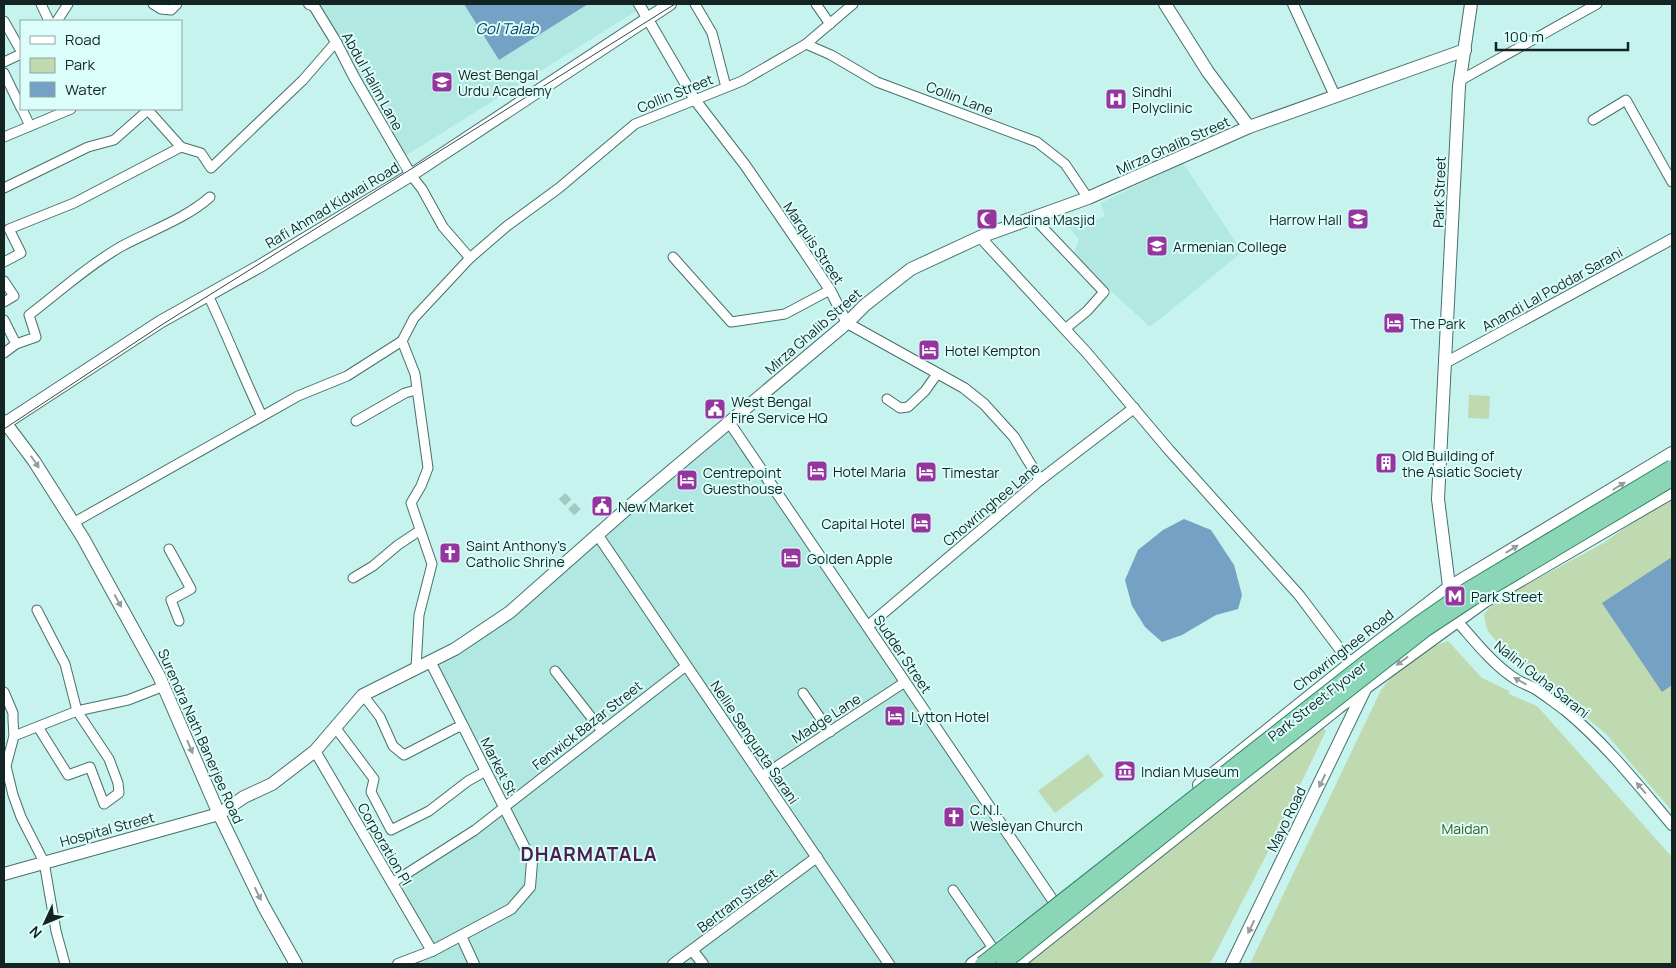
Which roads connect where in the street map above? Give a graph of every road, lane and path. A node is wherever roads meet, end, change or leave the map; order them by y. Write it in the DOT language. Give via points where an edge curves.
graph roads {
  1 [pos="41,4"];
  2 [pos="68,4"];
  3 [pos="153,4"];
  4 [pos="177,4"];
  5 [pos="313,4"];
  6 [pos="639,4"];
  7 [pos="670,4"];
  8 [pos="695,4"];
  9 [pos="816,4"];
  10 [pos="853,4"];
  11 [pos="1165,4"];
  12 [pos="1293,4"];
  13 [pos="1472,4"];
  14 [pos="1597,4"];
  15 [pos="649,19"];
  16 [pos="49,20"];
  17 [pos="59,20"];
  18 [pos="4,21"];
  19 [pos="830,24"];
  20 [pos="336,42"];
  21 [pos="806,44"];
  22 [pos="20,50"];
  23 [pos="1465,50"];
  24 [pos="20,53"];
  25 [pos="4,62"];
  26 [pos="4,73"];
  27 [pos="1461,80"];
  28 [pos="726,87"];
  29 [pos="1335,96"];
  30 [pos="695,100"];
  31 [pos="20,104"];
  32 [pos="23,110"];
  33 [pos="147,110"];
  34 [pos="149,110"];
  35 [pos="53,112"];
  36 [pos="1593,120"];
  37 [pos="30,126"];
  38 [pos="1249,127"];
  39 [pos="4,137"];
  40 [pos="181,147"];
  41 [pos="411,174"];
  42 [pos="1672,182"];
  43 [pos="5,185"];
  44 [pos="210,197"];
  45 [pos="1088,198"];
  46 [pos="1033,217"];
  47 [pos="980,236"];
  48 [pos="1672,239"];
  49 [pos="470,258"];
  50 [pos="673,258"];
  51 [pos="4,262"];
  52 [pos="4,281"];
  53 [pos="830,290"];
  54 [pos="208,295"];
  55 [pos="4,302"];
  56 [pos="4,320"];
  57 [pos="847,323"];
  58 [pos="1066,329"];
  59 [pos="402,341"];
  60 [pos="16,344"];
  61 [pos="4,353"];
  62 [pos="1445,363"];
  63 [pos="937,374"];
  64 [pos="416,390"];
  65 [pos="887,399"];
  66 [pos="1134,408"];
  67 [pos="262,416"];
  68 [pos="356,421"];
  69 [pos="729,422"];
  70 [pos="4,423"];
  71 [pos="1672,453"];
  72 [pos="1672,467"];
  73 [pos="1647,468"];
  74 [pos="1672,478"];
  75 [pos="1040,480"];
  76 [pos="1667,495"];
  77 [pos="73,524"];
  78 [pos="419,530"];
  79 [pos="597,534"];
  80 [pos="169,549"];
  81 [pos="353,578"];
  82 [pos="1448,588"];
  83 [pos="37,610"];
  84 [pos="1456,621"];
  85 [pos="179,622"];
  86 [pos="868,626"];
  87 [pos="430,661"];
  88 [pos="1351,663"];
  89 [pos="686,666"];
  90 [pos="416,668"];
  91 [pos="555,671"];
  92 [pos="905,682"];
  93 [pos="164,686"];
  94 [pos="1366,687"];
  95 [pos="4,692"];
  96 [pos="803,692"];
  97 [pos="363,695"];
  98 [pos="77,711"];
  99 [pos="38,726"];
  100 [pos="463,726"];
  101 [pos="335,727"];
  102 [pos="602,731"];
  103 [pos="830,732"];
  104 [pos="14,736"];
  105 [pos="315,751"];
  106 [pos="486,771"];
  107 [pos="762,776"];
  108 [pos="504,807"];
  109 [pos="219,814"];
  110 [pos="1672,825"];
  111 [pos="817,857"];
  112 [pos="44,862"];
  113 [pos="4,874"];
  114 [pos="392,883"];
  115 [pos="953,890"];
  116 [pos="1054,902"];
  117 [pos="460,936"];
  118 [pos="993,948"];
  119 [pos="432,951"];
  120 [pos="693,951"];
  121 [pos="65,964"];
  122 [pos="296,964"];
  123 [pos="398,964"];
  124 [pos="474,964"];
  125 [pos="673,964"];
  126 [pos="702,964"];
  127 [pos="889,964"];
  128 [pos="972,964"];
  129 [pos="982,964"];
  130 [pos="1003,964"];
  131 [pos="1017,964"];
  132 [pos="1232,964"];
  1 -- 16 [label="street"];
  2 -- 17 [label="street"];
  3 -- 4 [label="street" via="171,10"];
  5 -- 20 [label="street, Abdul Halim Lane"];
  6 -- 15 [label="street, Marquis Street"];
  7 -- 15 [label="main road, Rafi Ahmad Kidwai Road"];
  8 -- 28 [label="street" via="712,34"];
  9 -- 19 [label="street"];
  10 -- 19 [label="street, Collin Street"];
  11 -- 38 [label="main road"];
  12 -- 29 [label="street"];
  13 -- 23 [label="main road, Park Street"];
  14 -- 27 [label="street"];
  15 -- 30 [label="street, Marquis Street"];
  15 -- 41 [label="main road, Rafi Ahmad Kidwai Road"];
  18 -- 22 [label="street"];
  19 -- 21 [label="street, Collin Street"];
  20 -- 40 [label="street" via="303,80 212,168 201,152"];
  20 -- 41 [label="street, Abdul Halim Lane"];
  21 -- 28 [label="street, Collin Street"];
  21 -- 45 [label="street, Collin Lane" via="877,82 1037,142 1065,164"];
  23 -- 27 [label="main road, Park Street"];
  23 -- 29 [label="main road, Mirza Ghalib Street"];
  24 -- 25 [label="street"];
  26 -- 31 [label="street"];
  27 -- 62 [label="main road, Park Street"];
  28 -- 30 [label="street, Collin Street"];
  29 -- 38 [label="main road, Mirza Ghalib Street"];
  30 -- 49 [label="street, Collin Street" via="635,124"];
  30 -- 53 [label="street, Marquis Street"];
  32 -- 37 [label="street"];
  33 -- 43 [label="street" via="114,140 88,147"];
  34 -- 40 [label="street"];
  35 -- 37 [label="street"];
  36 -- 42 [label="street" via="1626,100"];
  37 -- 39 [label="street"];
  38 -- 45 [label="main road, Mirza Ghalib Street"];
  40 -- 51 [label="street" via="74,203 9,228 21,253"];
  41 -- 49 [label="street" via="443,227"];
  41 -- 54 [label="main road, Rafi Ahmad Kidwai Road"];
  44 -- 60 [label="street" via="197,209 97,262 29,315 36,337"];
  45 -- 46 [label="main road, Mirza Ghalib Street"];
  46 -- 47 [label="main road, Mirza Ghalib Street"];
  46 -- 58 [label="street" via="1104,292"];
  47 -- 57 [label="main road, Mirza Ghalib Street" via="911,269"];
  47 -- 58 [label="street"];
  48 -- 62 [label="street, Anandi Lal Poddar Sarani"];
  49 -- 59 [label="street, Collin Street" via="414,318"];
  50 -- 53 [label="street" via="730,322 785,314"];
  52 -- 55 [label="street" via="14,296"];
  53 -- 57 [label="street, Marquis Street"];
  54 -- 67 [label="street"];
  54 -- 70 [label="main road, Rafi Ahmad Kidwai Road" via="160,322"];
  56 -- 60 [label="street"];
  57 -- 63 [label="street"];
  57 -- 69 [label="main road, Mirza Ghalib Street"];
  58 -- 66 [label="street"];
  59 -- 64 [label="street" via="415,374"];
  59 -- 67 [label="street" via="347,376 298,396"];
  60 -- 61 [label="street"];
  62 -- 82 [label="main road, Park Street" via="1438,499"];
  63 -- 65 [label="street" via="908,407 900,408"];
  63 -- 75 [label="street" via="965,389 1001,421"];
  64 -- 68 [label="street"];
  64 -- 78 [label="street" via="428,468 411,503"];
  66 -- 75 [label="street, Chowringhee Lane"];
  66 -- 88 [label="street" via="1299,595"];
  67 -- 77 [label="street"];
  69 -- 79 [label="main road, Mirza Ghalib Street"];
  69 -- 86 [label="street, Sudder Street"];
  70 -- 77 [label="main road, Surendra Nath Banerjee Road, one-way" via="34,460"];
  71 -- 73 [label="main road, Chowringhee Road"];
  72 -- 129 [label="main road, Park Street Flyover, bridge" via="1467,590 1421,622"];
  73 -- 76 [label="main road" via="1644,477 1646,487 1653,494"];
  82 -- 73 [label="main road, Chowringhee Road, one-way"];
  74 -- 130 [label="main road, Park Street Flyover, bridge" via="1426,629"];
  75 -- 86 [label="street, Chowringhee Lane"];
  76 -- 84 [label="main road"];
  77 -- 93 [label="main road, Surendra Nath Banerjee Road, one-way"];
  78 -- 81 [label="street"];
  78 -- 90 [label="street" via="432,564 419,615"];
  79 -- 87 [label="main road, Mirza Ghalib Street" via="510,612 455,649"];
  79 -- 89 [label="street, Nellie Sengupta Sarani"];
  80 -- 85 [label="street" via="191,589 171,600"];
  82 -- 84 [label="main road, Park Street"];
  82 -- 88 [label="main road, Chowringhee Road"];
  83 -- 98 [label="street" via="64,664"];
  84 -- 94 [label="main road, one-way"];
  110 -- 84 [label="street, Nalini Guha Sarani, one-way" via="1601,745 1565,710 1534,688 1516,680 1491,659"];
  86 -- 92 [label="street, Sudder Street"];
  87 -- 90 [label="main road, Mirza Ghalib Street"];
  87 -- 100 [label="street, Market St"];
  88 -- 94 [label="street"];
  88 -- 116 [label="main road, Chowringhee Road"];
  89 -- 102 [label="street, Fenwick Bazar Street"];
  89 -- 107 [label="street, Nellie Sengupta Sarani"];
  90 -- 97 [label="main road, Mirza Ghalib Street"];
  91 -- 102 [label="street"];
  92 -- 103 [label="street, Madge Lane"];
  92 -- 116 [label="street, Sudder Street"];
  93 -- 98 [label="street" via="128,700"];
  93 -- 109 [label="main road, Surendra Nath Banerjee Road, one-way"];
  94 -- 131 [label="main road"];
  94 -- 132 [label="main road, Mayo Road, one-way"];
  95 -- 104 [label="street" via="13,713"];
  96 -- 103 [label="street"];
  97 -- 100 [label="street" via="380,718 393,746 404,755"];
  97 -- 101 [label="main road, Mirza Ghalib Street"];
  98 -- 99 [label="street"];
  98 -- 99 [label="street" via="110,758 118,783 119,793 104,804 90,767 68,775"];
  99 -- 104 [label="street"];
  100 -- 106 [label="street, Market St"];
  101 -- 105 [label="main road, Mirza Ghalib Street"];
  101 -- 106 [label="street" via="374,779 370,792 391,830 429,811"];
  102 -- 108 [label="street, Fenwick Bazar Street"];
  103 -- 107 [label="street, Madge Lane"];
  104 -- 112 [label="street" via="6,766 18,809"];
  105 -- 109 [label="main road, Mirza Ghalib Street" via="272,784"];
  105 -- 114 [label="street, Corporation Pl"];
  106 -- 108 [label="street, Market St"];
  107 -- 111 [label="street, Nellie Sengupta Sarani"];
  108 -- 114 [label="street, Fenwick Bazar Street" via="475,830"];
  108 -- 117 [label="street, Market St" via="532,862 530,887 511,909"];
  109 -- 112 [label="main road, Hospital Street"];
  109 -- 122 [label="main road, Surendra Nath Banerjee Road, one-way"];
  111 -- 120 [label="street, Bertram Street"];
  111 -- 127 [label="street, Nellie Sengupta Sarani"];
  112 -- 113 [label="main road, Hospital Street"];
  112 -- 121 [label="street"];
  114 -- 119 [label="street, Corporation Pl"];
  115 -- 118 [label="street"];
  116 -- 118 [label="main road, Chowringhee Road"];
  117 -- 119 [label="street"];
  117 -- 124 [label="street"];
  118 -- 128 [label="main road, Chowringhee Road"];
  119 -- 123 [label="street"];
  120 -- 125 [label="street, Bertram Street"];
  120 -- 126 [label="street"];
}
